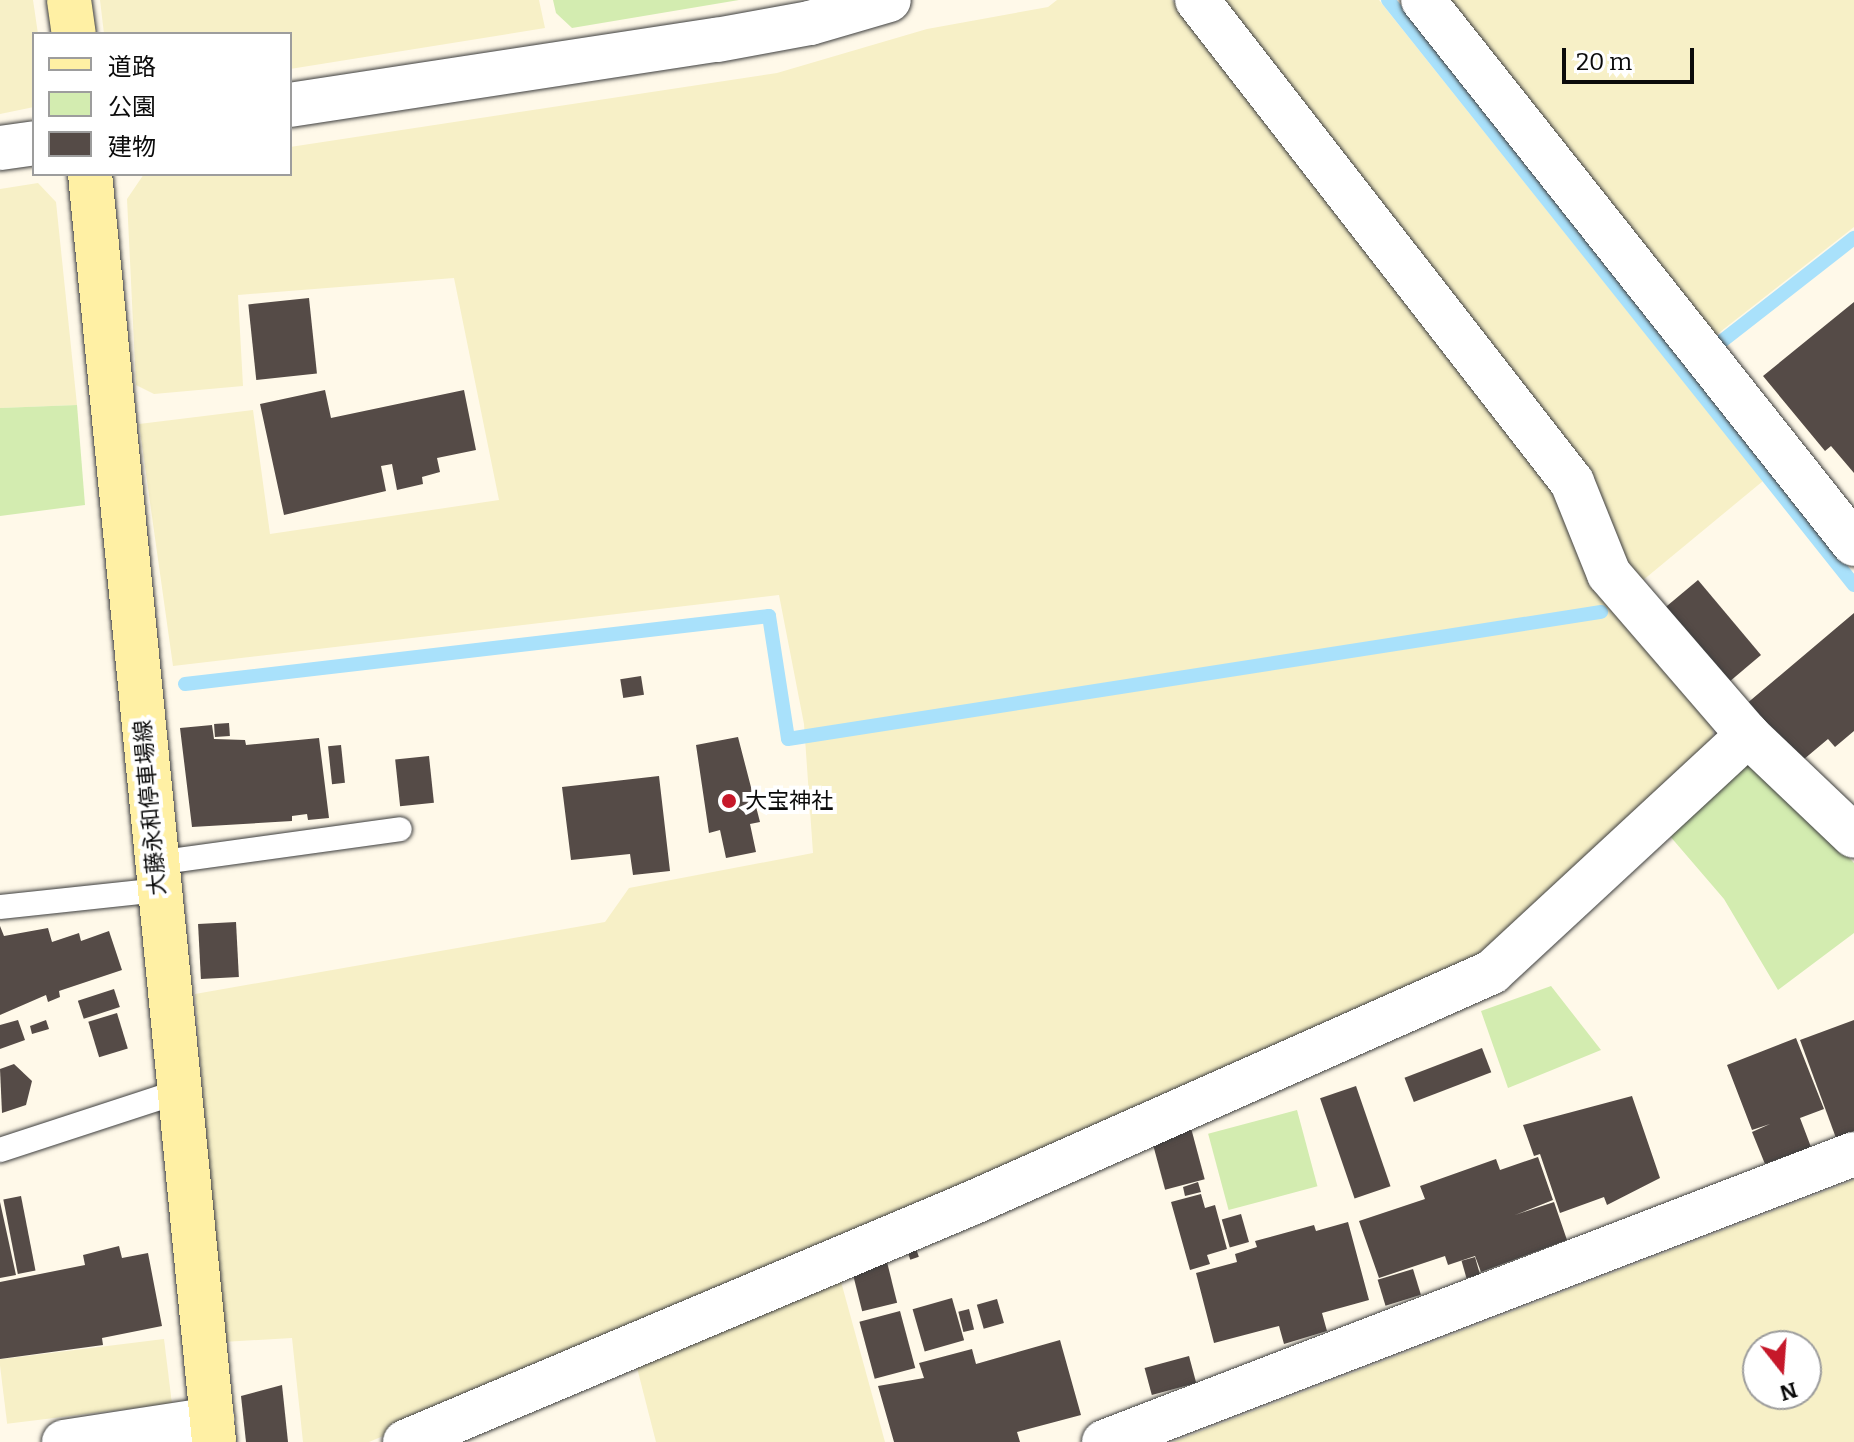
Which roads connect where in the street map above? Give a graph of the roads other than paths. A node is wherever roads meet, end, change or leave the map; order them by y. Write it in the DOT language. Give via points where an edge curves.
graph roads {
  1 [pos="69,0"];
  2 [pos="889,0"];
  3 [pos="1197,0"];
  4 [pos="1423,0"];
  5 [pos="74,32"];
  6 [pos="292,105"];
  7 [pos="32,143"];
  8 [pos="0,148"];
  9 [pos="90,176"];
  10 [pos="1854,544"];
  11 [pos="1748,735"];
  12 [pos="400,829"];
  13 [pos="1854,836"];
  14 [pos="157,876"];
  15 [pos="0,907"];
  16 [pos="177,1092"];
  17 [pos="0,1150"];
  18 [pos="1854,1154"];
  19 [pos="213,1431"];
  20 [pos="64,1442"];
  21 [pos="405,1442"];
  22 [pos="1104,1442"];
  1 -- 5 [label="main road"];
  2 -- 6 [label="street" via="810,23 717,40"];
  3 -- 11 [label="street" via="1572,482 1609,574"];
  4 -- 10 [label="street"];
  7 -- 8 [label="street"];
  9 -- 14 [label="main road, 大藤永和停車場線"];
  11 -- 13 [label="street"];
  11 -- 21 [label="street" via="1492,972 972,1203"];
  12 -- 14 [label="lane"];
  14 -- 15 [label="lane"];
  14 -- 16 [label="main road, 大藤永和停車場線"];
  16 -- 17 [label="lane"];
  16 -- 19 [label="main road, 大藤永和停車場線"];
  18 -- 22 [label="street"];
  19 -- 20 [label="street"];
}
